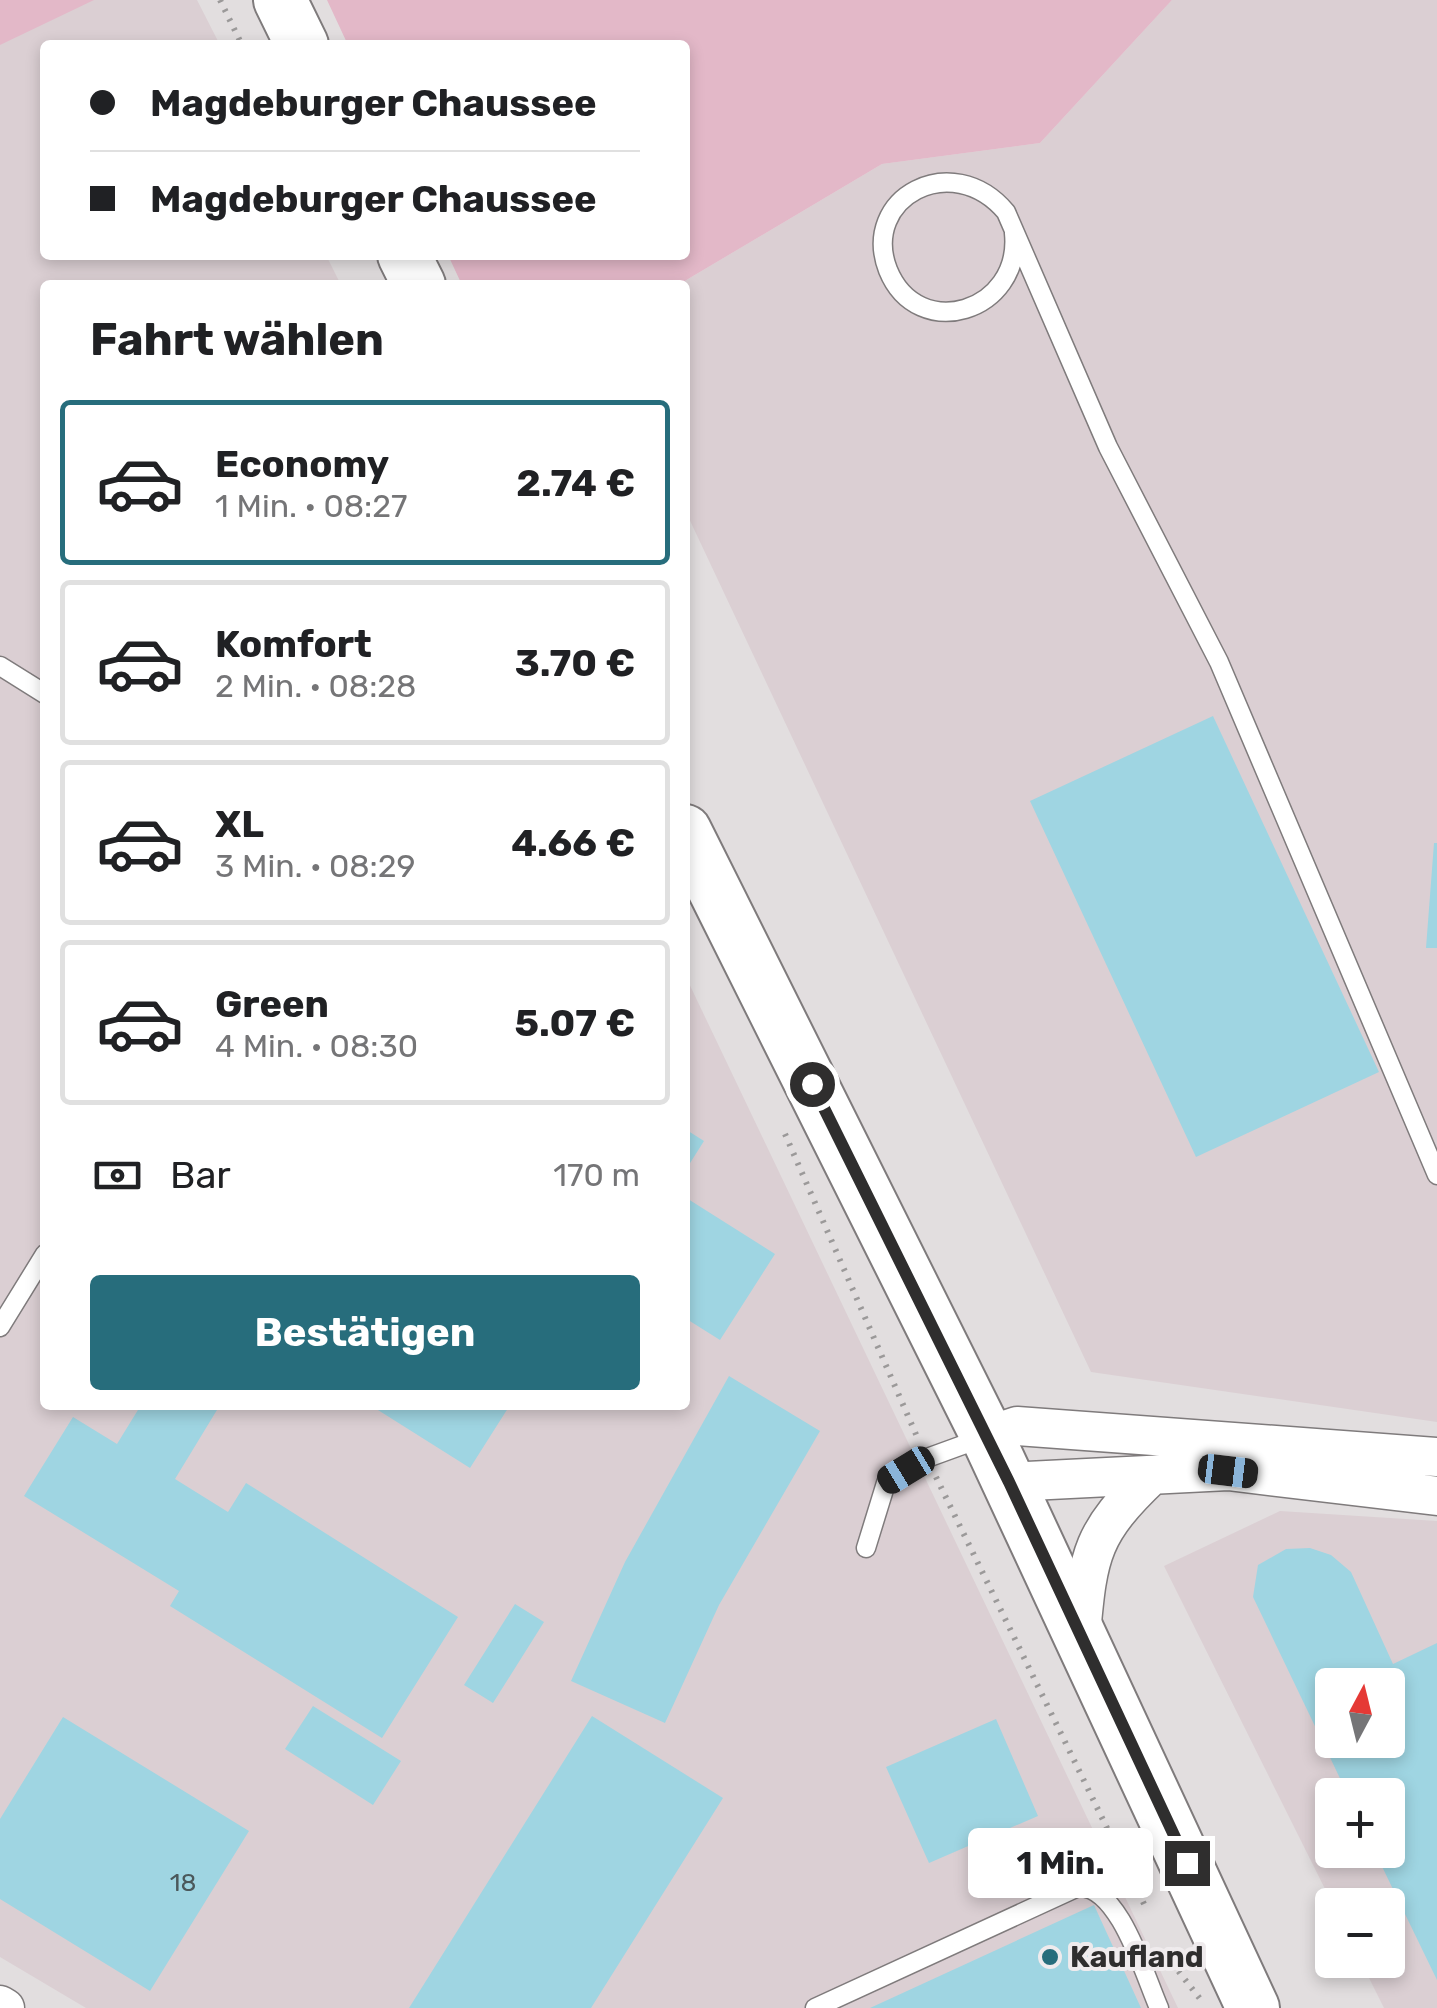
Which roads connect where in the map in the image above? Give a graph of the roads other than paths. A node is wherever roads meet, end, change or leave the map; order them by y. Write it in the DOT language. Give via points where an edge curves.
graph roads {
  1 [pos="280,0"];
  2 [pos="300,40"];
  3 [pos="1014,233"];
  4 [pos="0,666"];
  5 [pos="40,691"];
  6 [pos="690,840"];
  7 [pos="1437,1175"];
  8 [pos="40,1262"];
  9 [pos="0,1327"];
  10 [pos="1437,1458"];
  11 [pos="998,1459"];
  12 [pos="1152,1475"];
  13 [pos="1437,1496"];
  14 [pos="866,1548"];
  15 [pos="1081,1636"];
  16 [pos="814,2008"];
  17 [pos="1159,2008"];
  18 [pos="1253,2008"];
  1 -- 2 [label="main road"];
  3 -- 3 [label="lane" via="991,194 950,180 928,184 892,212 884,234 887,267 898,287 921,305 959,311 1000,288 1012,268"];
  3 -- 7 [label="lane" via="1108,447 1219,662"];
  4 -- 5 [label="lane"];
  6 -- 11 [label="main road"];
  8 -- 9 [label="lane"];
  10 -- 11 [label="street" via="1018,1426"];
  11 -- 12 [label="street"];
  11 -- 14 [label="lane" via="927,1458 886,1483"];
  11 -- 15 [label="main road"];
  12 -- 13 [label="street" via="1228,1471"];
  12 -- 15 [label="street" via="1111,1514 1086,1570"];
  15 -- 18 [label="main road"];
  16 -- 17 [label="lane" via="1078,1886 1092,1886 1111,1900"];
}
